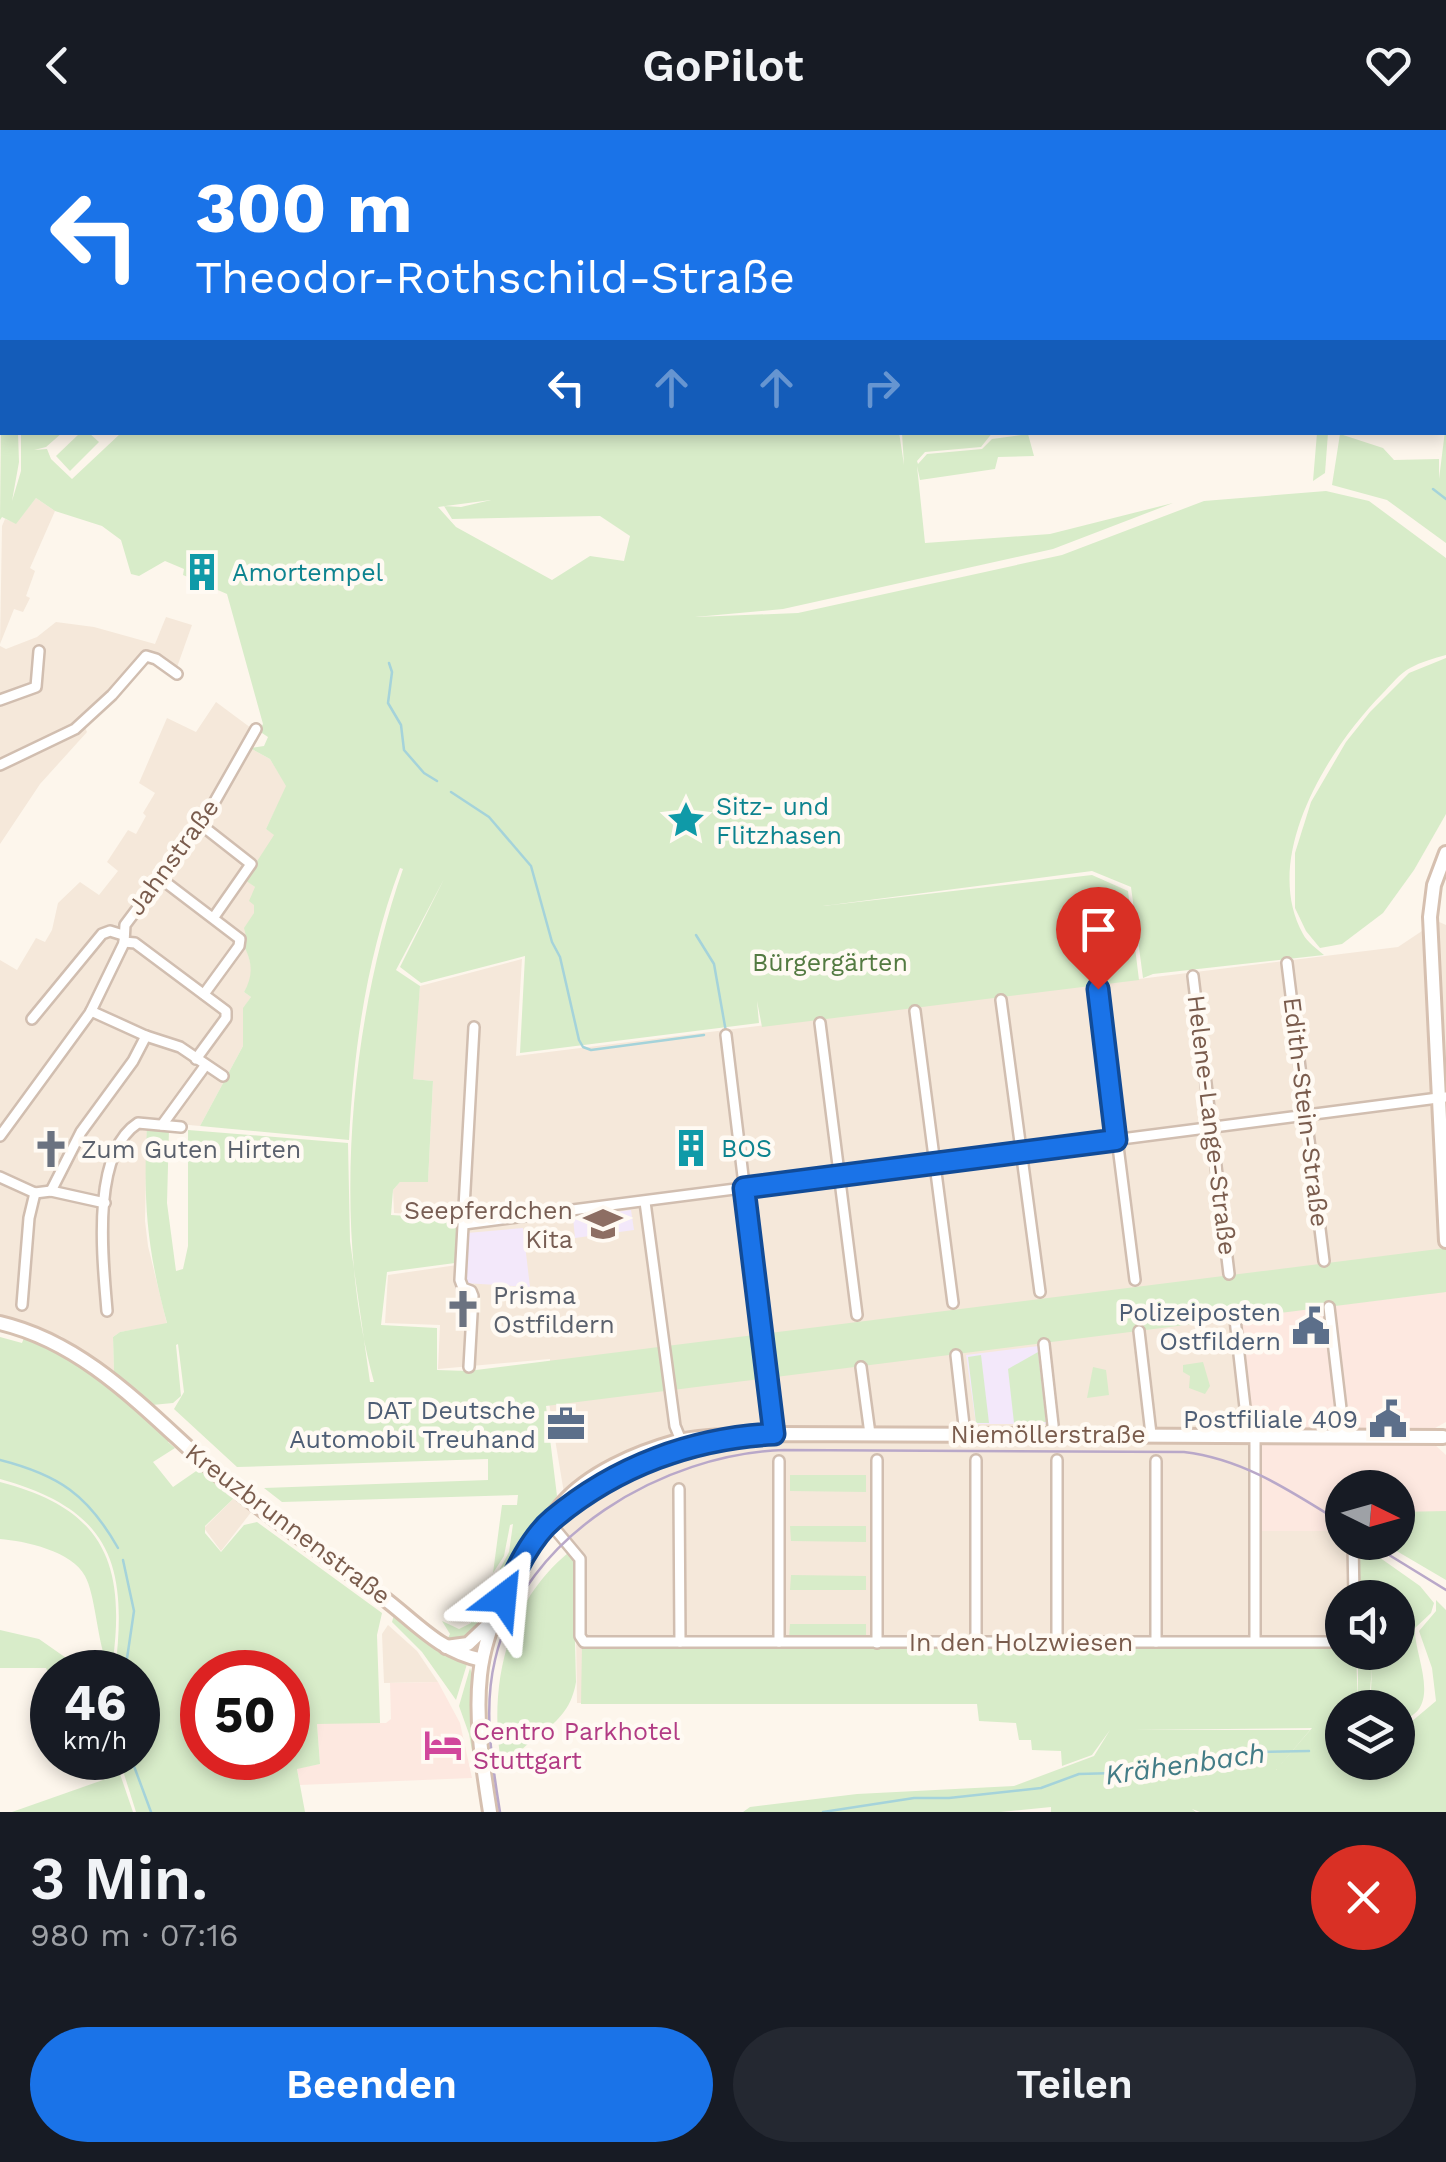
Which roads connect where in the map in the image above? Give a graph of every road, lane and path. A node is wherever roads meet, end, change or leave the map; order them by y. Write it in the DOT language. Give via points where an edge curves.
graph roads {
  1 [pos="39,651"];
  2 [pos="177,674"];
  3 [pos="0,700"];
  4 [pos="256,729"];
  5 [pos="0,765"];
  6 [pos="200,824"];
  7 [pos="1446,854"];
  8 [pos="160,878"];
  9 [pos="214,917"];
  10 [pos="124,938"];
  11 [pos="1287,963"];
  12 [pos="1193,976"];
  13 [pos="1098,989"];
  14 [pos="204,994"];
  15 [pos="1000,1000"];
  16 [pos="91,1011"];
  17 [pos="915,1011"];
  18 [pos="32,1019"];
  19 [pos="820,1023"];
  20 [pos="474,1027"];
  21 [pos="726,1035"];
  22 [pos="146,1036"];
  23 [pos="201,1063"];
  24 [pos="223,1076"];
  25 [pos="1442,1098"];
  26 [pos="1307,1115"];
  27 [pos="162,1125"];
  28 [pos="181,1127"];
  29 [pos="1212,1127"];
  30 [pos="0,1136"];
  31 [pos="1116,1140"];
  32 [pos="1021,1152"];
  33 [pos="934,1164"];
  34 [pos="839,1176"];
  35 [pos="0,1177"];
  36 [pos="744,1188"];
  37 [pos="52,1191"];
  38 [pos="35,1193"];
  39 [pos="104,1202"];
  40 [pos="644,1202"];
  41 [pos="464,1224"];
  42 [pos="1446,1241"];
  43 [pos="1324,1262"];
  44 [pos="1229,1274"];
  45 [pos="1135,1280"];
  46 [pos="1040,1292"];
  47 [pos="953,1304"];
  48 [pos="22,1305"];
  49 [pos="1330,1307"];
  50 [pos="107,1311"];
  51 [pos="857,1315"];
  52 [pos="1235,1319"];
  53 [pos="0,1323"];
  54 [pos="1139,1331"];
  55 [pos="1044,1344"];
  56 [pos="956,1355"];
  57 [pos="469,1367"];
  58 [pos="861,1367"];
  59 [pos="774,1434"];
  60 [pos="870,1434"];
  61 [pos="966,1434"];
  62 [pos="1054,1434"];
  63 [pos="1152,1434"];
  64 [pos="1251,1434"];
  65 [pos="1344,1434"];
  66 [pos="1445,1437"];
  67 [pos="683,1445"];
  68 [pos="877,1460"];
  69 [pos="976,1460"];
  70 [pos="1057,1460"];
  71 [pos="779,1461"];
  72 [pos="1156,1461"];
  73 [pos="679,1489"];
  74 [pos="552,1520"];
  75 [pos="495,1615"];
  76 [pos="1255,1641"];
  77 [pos="680,1642"];
  78 [pos="779,1642"];
  79 [pos="877,1642"];
  80 [pos="976,1642"];
  81 [pos="1057,1642"];
  82 [pos="1156,1642"];
  83 [pos="1325,1642"];
  84 [pos="443,1647"];
  85 [pos="482,1660"];
  86 [pos="490,1812"];
  1 -- 3 [label="street" via="36,686"];
  2 -- 5 [label="street" via="146,656 81,724"];
  4 -- 6 [label="street, Jahnstraße"];
  6 -- 8 [label="street, Jahnstraße"];
  6 -- 9 [label="street" via="251,864"];
  7 -- 25 [label="main road" via="1430,911"];
  8 -- 9 [label="street"];
  8 -- 10 [label="street, Jahnstraße" via="125,925"];
  9 -- 14 [label="street" via="240,942"];
  10 -- 14 [label="street"];
  10 -- 16 [label="street, Jahnstraße"];
  10 -- 18 [label="street" via="102,934"];
  11 -- 26 [label="street, Edith-Stein-Straße"];
  12 -- 29 [label="street, Helene-Lange-Straße"];
  13 -- 31 [label="street"];
  14 -- 23 [label="street" via="227,1016"];
  15 -- 32 [label="street"];
  16 -- 22 [label="street"];
  16 -- 30 [label="street, Jahnstraße"];
  17 -- 33 [label="street"];
  19 -- 34 [label="street"];
  20 -- 41 [label="street"];
  21 -- 36 [label="street"];
  22 -- 23 [label="street" via="178,1046"];
  22 -- 37 [label="street" via="81,1132"];
  23 -- 24 [label="street"];
  23 -- 27 [label="street"];
  25 -- 26 [label="street"];
  25 -- 42 [label="main road"];
  26 -- 29 [label="street"];
  26 -- 43 [label="street, Edith-Stein-Straße"];
  27 -- 28 [label="street"];
  27 -- 39 [label="street" via="139,1123 123,1136 110,1163"];
  29 -- 31 [label="street"];
  29 -- 44 [label="street, Helene-Lange-Straße"];
  31 -- 32 [label="street"];
  31 -- 45 [label="street"];
  32 -- 33 [label="street"];
  32 -- 46 [label="street"];
  33 -- 34 [label="street"];
  33 -- 47 [label="street"];
  34 -- 36 [label="street"];
  34 -- 51 [label="street"];
  35 -- 38 [label="street"];
  36 -- 40 [label="street"];
  36 -- 59 [label="street"];
  37 -- 38 [label="street"];
  37 -- 39 [label="street"];
  38 -- 48 [label="street"];
  39 -- 50 [label="street"];
  40 -- 41 [label="street"];
  40 -- 67 [label="street"];
  41 -- 57 [label="street" via="460,1283 473,1296"];
  49 -- 65 [label="street"];
  52 -- 64 [label="street"];
  53 -- 84 [label="main road, Kreuzbrunnenstraße" via="62,1346 102,1373 233,1487"];
  54 -- 63 [label="street"];
  55 -- 62 [label="street"];
  56 -- 61 [label="street"];
  58 -- 60 [label="street"];
  59 -- 60 [label="main road, Niemöllerstraße"];
  59 -- 67 [label="main road, Niemöllerstraße"];
  60 -- 61 [label="main road, Niemöllerstraße"];
  61 -- 62 [label="main road, Niemöllerstraße"];
  62 -- 63 [label="main road, Niemöllerstraße"];
  63 -- 64 [label="main road, Niemöllerstraße"];
  64 -- 65 [label="main road, Niemöllerstraße"];
  64 -- 76 [label="street"];
  65 -- 66 [label="main road, Niemöllerstraße"];
  67 -- 74 [label="main road, Niemöllerstraße" via="619,1473"];
  68 -- 79 [label="street"];
  69 -- 80 [label="street"];
  70 -- 81 [label="street"];
  71 -- 78 [label="street"];
  72 -- 82 [label="street"];
  73 -- 77 [label="street"];
  74 -- 75 [label="main road, Niemöllerstraße"];
  74 -- 77 [label="street, In den Holzwiesen" via="580,1560 581,1639"];
  75 -- 84 [label="main road" via="468,1644"];
  75 -- 85 [label="main road, Niemöllerstraße"];
  76 -- 82 [label="street, In den Holzwiesen"];
  76 -- 83 [label="street, In den Holzwiesen"];
  77 -- 78 [label="street, In den Holzwiesen"];
  78 -- 79 [label="street, In den Holzwiesen"];
  79 -- 80 [label="street, In den Holzwiesen"];
  80 -- 81 [label="street, In den Holzwiesen"];
  81 -- 82 [label="street, In den Holzwiesen"];
  84 -- 85 [label="main road, Kreuzbrunnenstraße"];
  85 -- 86 [label="main road, Niemöllerstraße" via="478,1720"];
}
